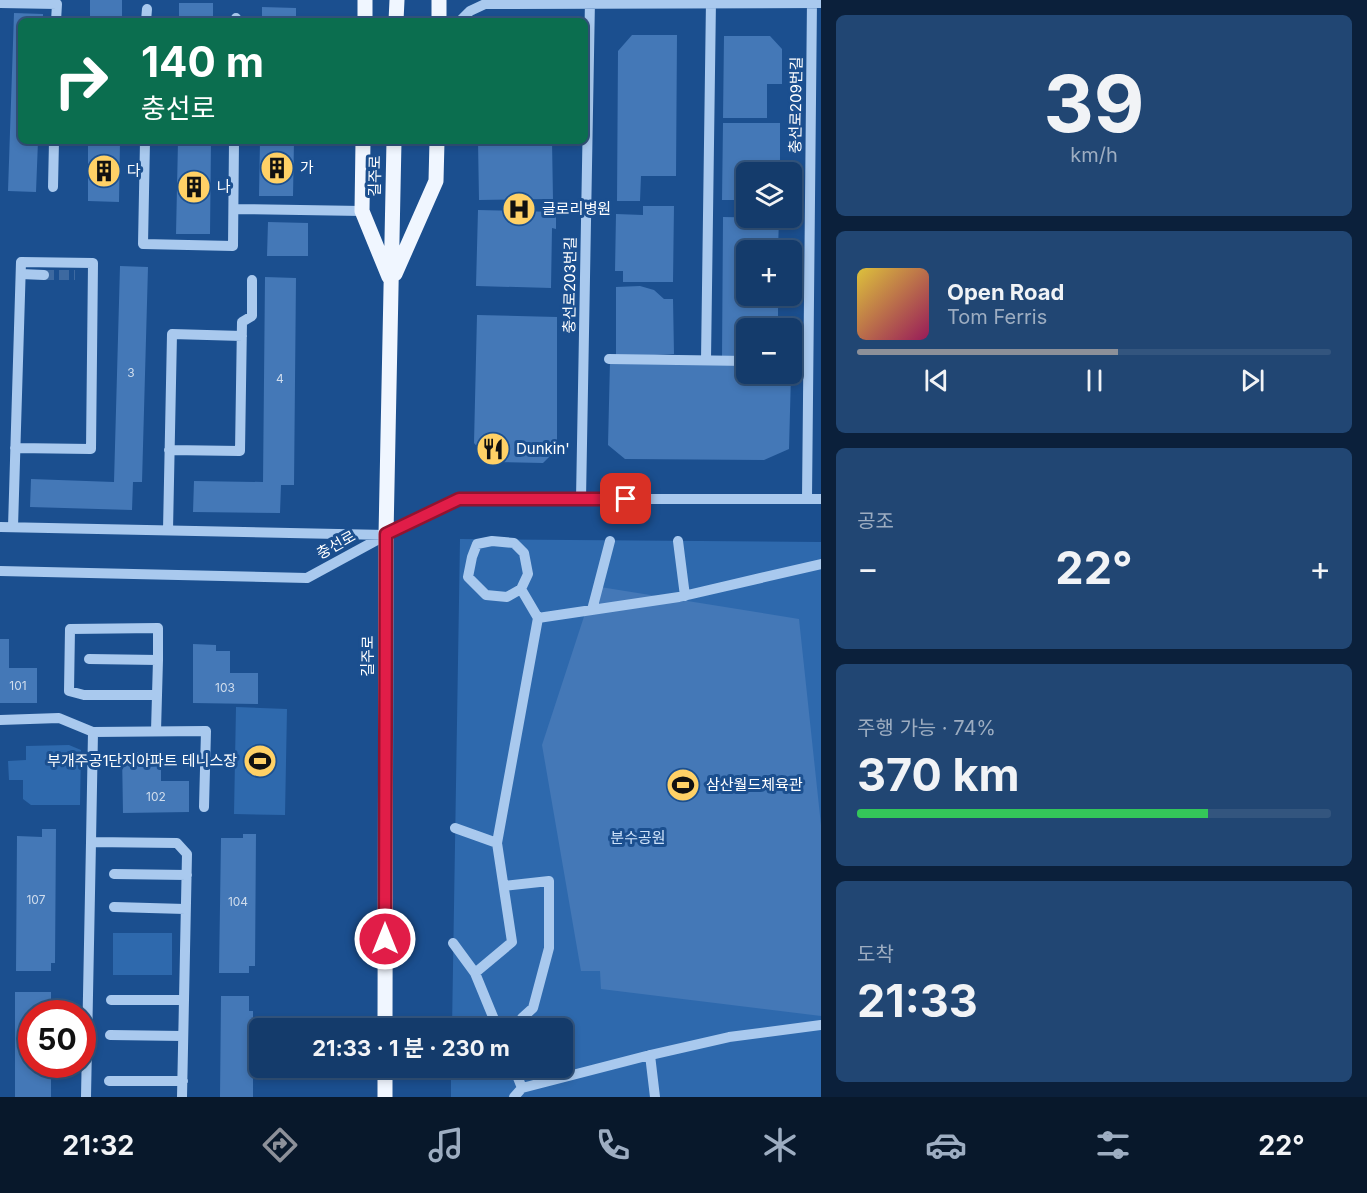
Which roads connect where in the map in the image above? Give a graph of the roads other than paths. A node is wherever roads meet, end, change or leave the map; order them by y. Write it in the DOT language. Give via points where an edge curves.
graph roads {
  1 [pos="365,0"];
  2 [pos="397,0"];
  3 [pos="439,0"];
  4 [pos="590,2"];
  5 [pos="711,2"];
  6 [pos="815,2"];
  7 [pos="0,3"];
  8 [pos="56,18"];
  9 [pos="365,18"];
  10 [pos="396,18"];
  11 [pos="439,18"];
  12 [pos="463,18"];
  13 [pos="588,112"];
  14 [pos="54,144"];
  15 [pos="145,144"];
  16 [pos="234,144"];
  17 [pos="363,144"];
  18 [pos="394,144"];
  19 [pos="437,144"];
  20 [pos="587,144"];
  21 [pos="53,187"];
  22 [pos="234,209"];
  23 [pos="362,211"];
  24 [pos="21,274"];
  25 [pos="44,275"];
  26 [pos="252,280"];
  27 [pos="391,283"];
  28 [pos="242,336"];
  29 [pos="609,359"];
  30 [pos="706,360"];
  31 [pos="736,361"];
  32 [pos="15,448"];
  33 [pos="169,450"];
  34 [pos="581,499"];
  35 [pos="807,499"];
  36 [pos="821,499"];
  37 [pos="0,527"];
  38 [pos="13,527"];
  39 [pos="168,530"];
  40 [pos="386,534"];
  41 [pos="610,541"];
  42 [pos="678,541"];
  43 [pos="821,564"];
  44 [pos="0,571"];
  45 [pos="521,589"];
  46 [pos="685,596"];
  47 [pos="592,610"];
  48 [pos="538,618"];
  49 [pos="89,659"];
  50 [pos="158,660"];
  51 [pos="157,695"];
  52 [pos="0,720"];
  53 [pos="156,731"];
  54 [pos="93,732"];
  55 [pos="204,807"];
  56 [pos="455,828"];
  57 [pos="91,843"];
  58 [pos="497,843"];
  59 [pos="114,874"];
  60 [pos="187,875"];
  61 [pos="504,886"];
  62 [pos="114,907"];
  63 [pos="185,909"];
  64 [pos="453,943"];
  65 [pos="475,973"];
  66 [pos="111,1000"];
  67 [pos="184,1000"];
  68 [pos="385,1018"];
  69 [pos="493,1018"];
  70 [pos="522,1018"];
  71 [pos="821,1025"];
  72 [pos="110,1035"];
  73 [pos="183,1036"];
  74 [pos="650,1055"];
  75 [pos="385,1078"];
  76 [pos="109,1081"];
  77 [pos="183,1081"];
  78 [pos="522,1092"];
  79 [pos="86,1097"];
  80 [pos="182,1097"];
  81 [pos="385,1097"];
  82 [pos="514,1097"];
  83 [pos="655,1097"];
  1 -- 9 [label="main road"];
  2 -- 10 [label="main road"];
  3 -- 11 [label="main road"];
  4 -- 5 [label="street"];
  4 -- 12 [label="street" via="485,4"];
  4 -- 13 [label="street, 충선로203번길"];
  5 -- 6 [label="street"];
  5 -- 30 [label="street"];
  6 -- 35 [label="street, 충선로209번길"];
  7 -- 8 [label="street" via="57,4"];
  14 -- 21 [label="street"];
  15 -- 22 [label="street" via="143,244 233,246"];
  16 -- 22 [label="street"];
  17 -- 23 [label="main road, 길주로"];
  18 -- 27 [label="main road, 길주로"];
  19 -- 27 [label="main road, 길주로" via="436,181"];
  20 -- 34 [label="street, 충선로203번길"];
  22 -- 23 [label="street"];
  23 -- 27 [label="main road, 길주로"];
  24 -- 25 [label="street"];
  24 -- 32 [label="street"];
  24 -- 32 [label="street" via="21,262 93,263 91,449"];
  26 -- 28 [label="street" via="252,315 242,322"];
  27 -- 40 [label="main road, 길주로"];
  28 -- 33 [label="street" via="172,334"];
  28 -- 33 [label="street" via="240,452"];
  29 -- 30 [label="street"];
  30 -- 31 [label="street"];
  32 -- 38 [label="street"];
  33 -- 39 [label="street"];
  34 -- 35 [label="street, 충선로"];
  34 -- 40 [label="street, 충선로" via="459,499"];
  35 -- 36 [label="street, 충선로"];
  37 -- 38 [label="street"];
  38 -- 39 [label="street"];
  39 -- 40 [label="street"];
  40 -- 44 [label="street, 충선로" via="307,578"];
  40 -- 68 [label="main road, 길주로"];
  41 -- 47 [label="street"];
  42 -- 46 [label="street"];
  43 -- 46 [label="street"];
  45 -- 45 [label="street" via="507,597 486,595 468,577 477,544 514,543 524,553 528,574"];
  45 -- 48 [label="street"];
  46 -- 47 [label="street"];
  47 -- 48 [label="street"];
  48 -- 58 [label="street"];
  49 -- 50 [label="street"];
  50 -- 51 [label="street"];
  50 -- 51 [label="street" via="158,628 70,629 69,691 84,695"];
  51 -- 53 [label="street"];
  52 -- 54 [label="street" via="59,718"];
  53 -- 54 [label="street"];
  53 -- 55 [label="street" via="206,731"];
  54 -- 57 [label="street"];
  56 -- 58 [label="street"];
  57 -- 60 [label="street" via="177,843 187,855"];
  57 -- 79 [label="street"];
  58 -- 61 [label="street"];
  59 -- 60 [label="street"];
  60 -- 63 [label="street"];
  61 -- 65 [label="street" via="512,942"];
  61 -- 70 [label="street" via="549,881 549,948 533,1008"];
  62 -- 63 [label="street"];
  63 -- 67 [label="street"];
  64 -- 65 [label="street"];
  65 -- 69 [label="street"];
  66 -- 67 [label="street"];
  67 -- 73 [label="street"];
  71 -- 74 [label="street" via="729,1037"];
  72 -- 73 [label="street"];
  73 -- 77 [label="street"];
  74 -- 78 [label="street"];
  74 -- 83 [label="street"];
  75 -- 81 [label="main road"];
  76 -- 77 [label="street"];
  77 -- 80 [label="street"];
  78 -- 82 [label="street"];
}
